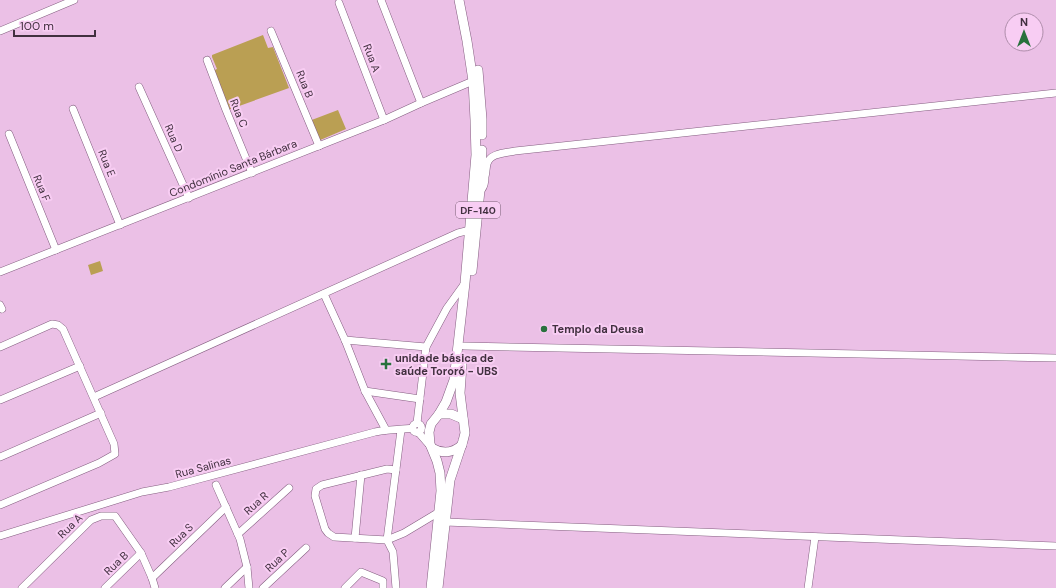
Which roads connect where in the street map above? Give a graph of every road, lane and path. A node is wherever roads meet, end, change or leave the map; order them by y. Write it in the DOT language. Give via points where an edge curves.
graph roads {
  1 [pos="74,0"];
  2 [pos="381,0"];
  3 [pos="459,0"];
  4 [pos="465,0"];
  5 [pos="339,3"];
  6 [pos="271,30"];
  7 [pos="0,32"];
  8 [pos="207,60"];
  9 [pos="473,81"];
  10 [pos="139,87"];
  11 [pos="1056,94"];
  12 [pos="421,103"];
  13 [pos="73,109"];
  14 [pos="384,120"];
  15 [pos="9,134"];
  16 [pos="319,146"];
  17 [pos="252,172"];
  18 [pos="480,190"];
  19 [pos="189,198"];
  20 [pos="120,225"];
  21 [pos="470,230"];
  22 [pos="56,250"];
  23 [pos="0,272"];
  24 [pos="465,283"];
  25 [pos="324,294"];
  26 [pos="345,340"];
  27 [pos="426,346"];
  28 [pos="464,346"];
  29 [pos="0,347"];
  30 [pos="1056,358"];
  31 [pos="80,366"];
  32 [pos="365,391"];
  33 [pos="94,397"];
  34 [pos="420,399"];
  35 [pos="0,400"];
  36 [pos="100,413"];
  37 [pos="436,417"];
  38 [pos="463,420"];
  39 [pos="417,427"];
  40 [pos="386,430"];
  41 [pos="401,430"];
  42 [pos="462,445"];
  43 [pos="432,448"];
  44 [pos="0,457"];
  45 [pos="396,470"];
  46 [pos="361,475"];
  47 [pos="216,486"];
  48 [pos="290,488"];
  49 [pos="0,505"];
  50 [pos="226,506"];
  51 [pos="439,512"];
  52 [pos="445,522"];
  53 [pos="238,534"];
  54 [pos="0,536"];
  55 [pos="815,537"];
  56 [pos="355,538"];
  57 [pos="387,540"];
  58 [pos="1056,546"];
  59 [pos="306,548"];
  60 [pos="141,553"];
  61 [pos="247,567"];
  62 [pos="152,578"];
  63 [pos="22,588"];
  64 [pos="105,588"];
  65 [pos="155,588"];
  66 [pos="225,588"];
  67 [pos="249,588"];
  68 [pos="264,588"];
  69 [pos="345,588"];
  70 [pos="383,588"];
  71 [pos="396,588"];
  72 [pos="431,588"];
  73 [pos="438,588"];
  74 [pos="808,588"];
  1 -- 7 [label="street"];
  2 -- 12 [label="street"];
  3 -- 9 [label="main road, DF-140"];
  4 -- 18 [label="main road, DF-140" via="474,41 482,119"];
  5 -- 14 [label="street, Rua A"];
  6 -- 16 [label="street, Rua B"];
  8 -- 17 [label="street, Rua C"];
  9 -- 12 [label="street, Condomínio Santa Bárbara"];
  9 -- 21 [label="main road, DF-140" via="476,154"];
  10 -- 19 [label="street, Rua D"];
  11 -- 18 [label="street" via="515,151 496,155 489,160 484,188"];
  12 -- 14 [label="street, Condomínio Santa Bárbara"];
  13 -- 20 [label="street, Rua E"];
  14 -- 16 [label="street, Condomínio Santa Bárbara"];
  15 -- 22 [label="street, Rua F"];
  16 -- 17 [label="street, Condomínio Santa Bárbara"];
  17 -- 19 [label="street, Condomínio Santa Bárbara"];
  18 -- 28 [label="main road, DF-140"];
  19 -- 20 [label="street, Condomínio Santa Bárbara"];
  20 -- 22 [label="street, Condomínio Santa Bárbara"];
  21 -- 24 [label="main road, DF-140"];
  21 -- 25 [label="street" via="458,233"];
  22 -- 23 [label="street, Condomínio Santa Bárbara"];
  24 -- 27 [label="street" via="447,308"];
  24 -- 37 [label="main road, DF-140" via="454,380 449,395"];
  25 -- 26 [label="street"];
  25 -- 33 [label="street"];
  26 -- 27 [label="street"];
  26 -- 32 [label="street"];
  27 -- 34 [label="street"];
  28 -- 30 [label="street"];
  28 -- 38 [label="main road, DF-140" via="460,381"];
  29 -- 31 [label="street" via="52,324 58,325 63,329"];
  31 -- 33 [label="street"];
  31 -- 35 [label="street"];
  32 -- 34 [label="street"];
  32 -- 40 [label="street"];
  33 -- 36 [label="street"];
  34 -- 39 [label="street"];
  36 -- 44 [label="street"];
  36 -- 49 [label="street" via="114,444 115,454"];
  37 -- 38 [label="main road" via="451,414"];
  37 -- 39 [label="street, Rua Salinas"];
  37 -- 43 [label="main road, DF-140" via="429,432"];
  38 -- 42 [label="main road, DF-140" via="465,433"];
  39 -- 41 [label="street, Rua Salinas"];
  39 -- 43 [label="street"];
  40 -- 41 [label="street, Rua Salinas"];
  40 -- 54 [label="street, Rua Salinas" via="142,492"];
  41 -- 45 [label="street"];
  42 -- 43 [label="main road" via="447,452"];
  42 -- 52 [label="main road, DF-140" via="450,480"];
  43 -- 51 [label="main road, DF-140" via="441,481"];
  45 -- 46 [label="street" via="387,469"];
  45 -- 57 [label="street"];
  46 -- 56 [label="street"];
  46 -- 56 [label="street" via="322,485 316,489 314,496 328,533"];
  47 -- 50 [label="street"];
  48 -- 53 [label="street, Rua R"];
  50 -- 53 [label="street"];
  50 -- 62 [label="street, Rua S"];
  51 -- 57 [label="street"];
  51 -- 72 [label="main road, DF-140"];
  52 -- 55 [label="street"];
  52 -- 73 [label="main road, DF-140"];
  53 -- 61 [label="street"];
  55 -- 58 [label="street"];
  55 -- 74 [label="street"];
  56 -- 57 [label="street"];
  57 -- 71 [label="street" via="392,552"];
  59 -- 68 [label="street, Rua P"];
  60 -- 62 [label="street, Rua A"];
  60 -- 63 [label="street, Rua A" via="115,516 100,516 92,520"];
  60 -- 64 [label="street, Rua B"];
  61 -- 66 [label="street"];
  61 -- 67 [label="street"];
  62 -- 65 [label="street, Rua A"];
  69 -- 70 [label="street" via="361,572 383,581"];
}
